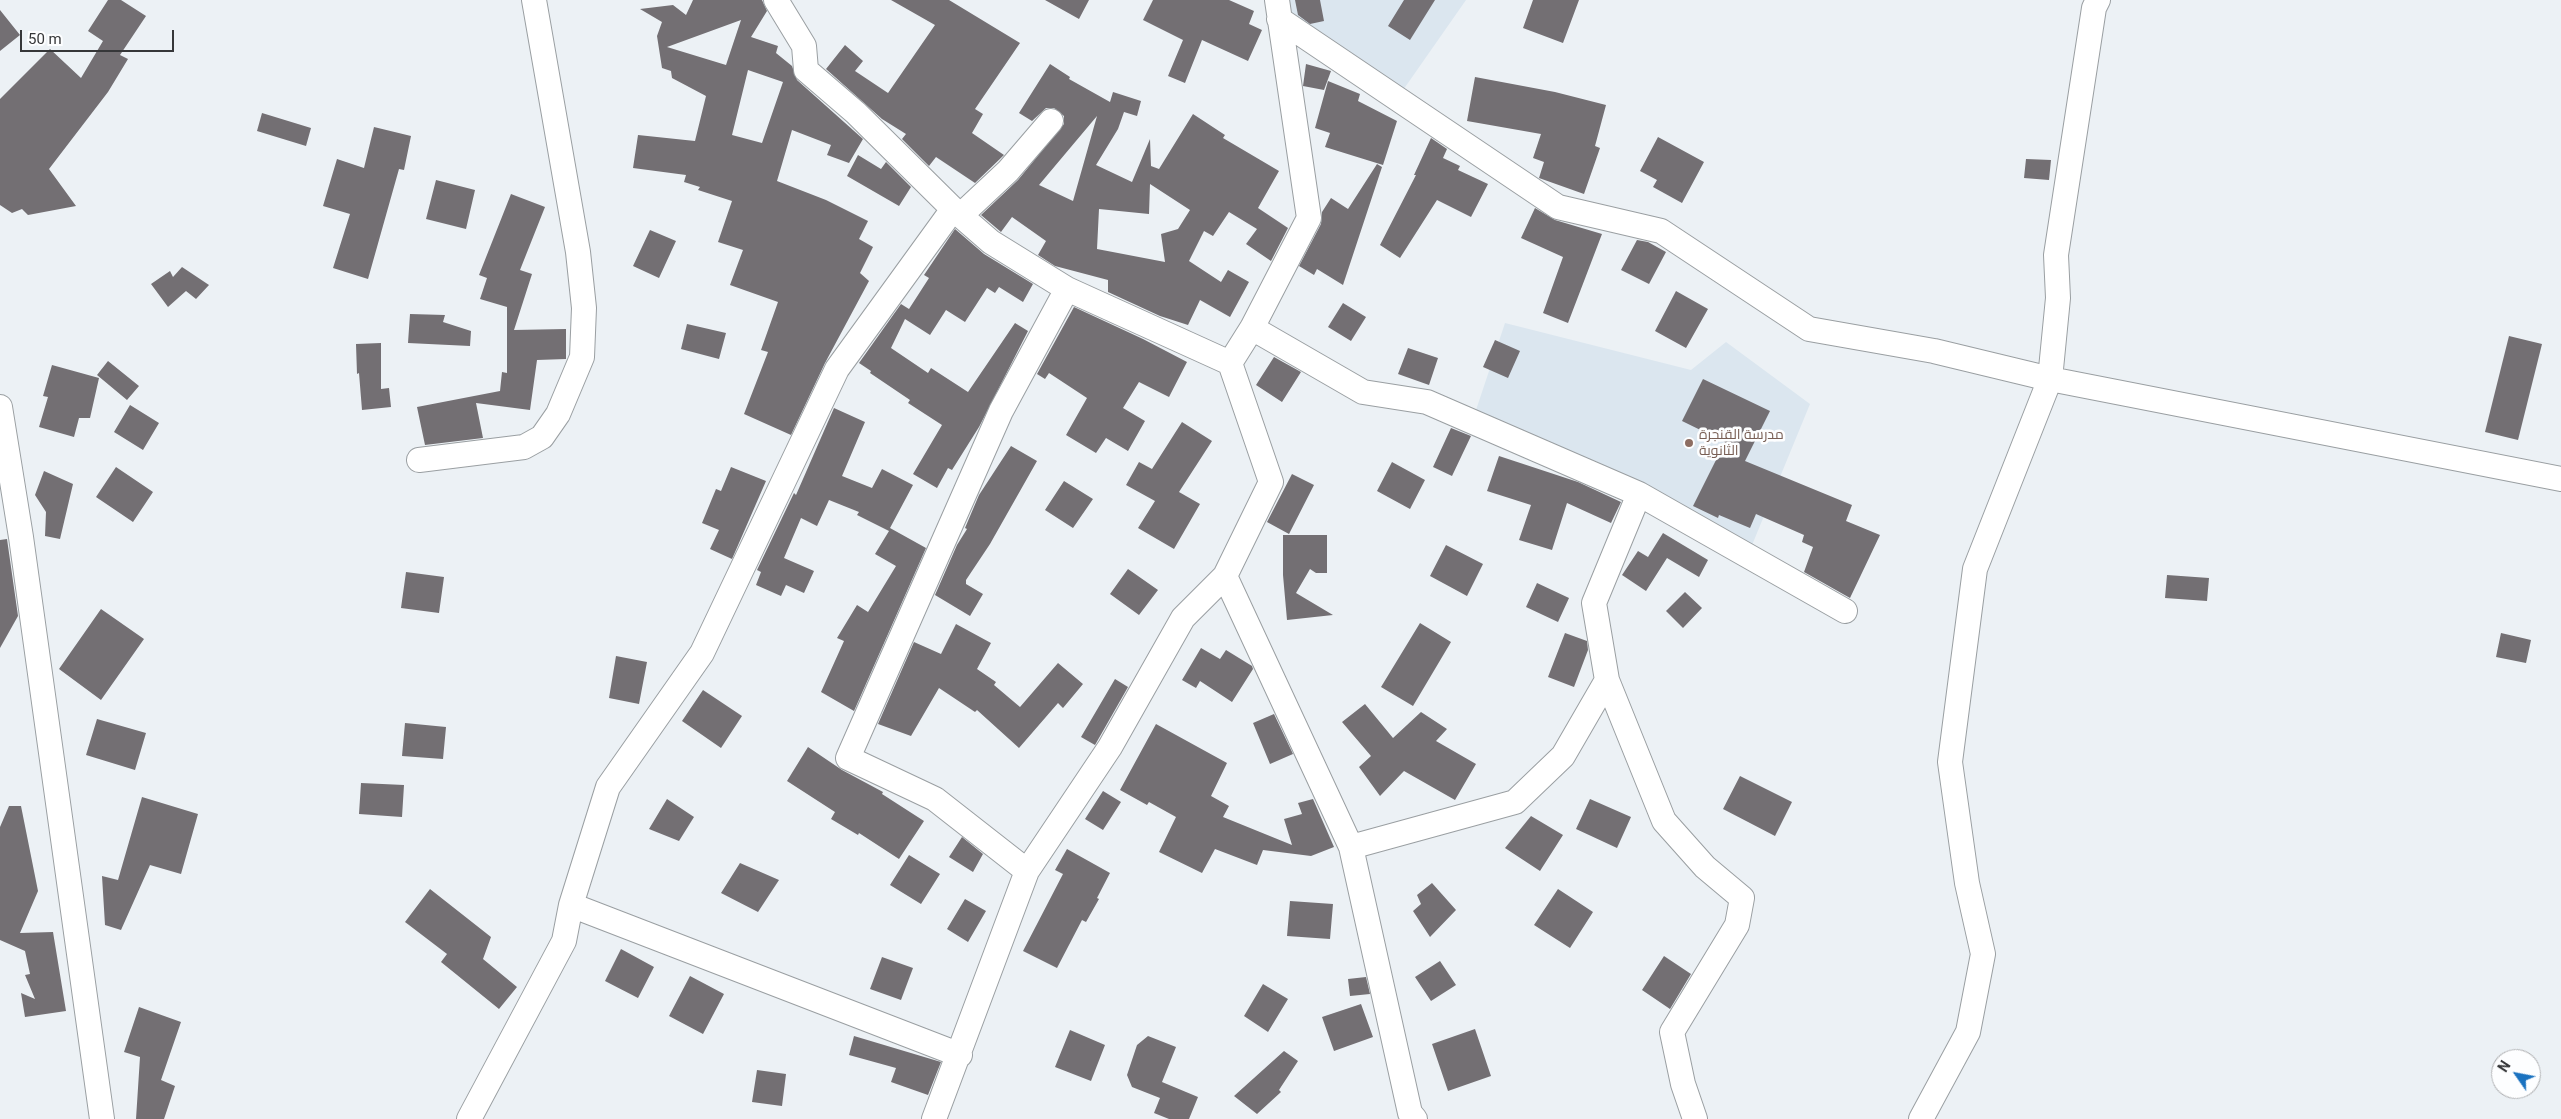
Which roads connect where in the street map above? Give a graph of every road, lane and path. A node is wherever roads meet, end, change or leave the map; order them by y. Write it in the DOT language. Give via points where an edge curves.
graph roads {
  1 [pos="534,0"];
  2 [pos="776,0"];
  3 [pos="2098,0"];
  4 [pos="1278,10"];
  5 [pos="1051,121"];
  6 [pos="957,212"];
  7 [pos="1067,290"];
  8 [pos="1252,328"];
  9 [pos="1230,363"];
  10 [pos="2050,379"];
  11 [pos="0,407"];
  12 [pos="419,460"];
  13 [pos="2561,479"];
  14 [pos="1639,494"];
  15 [pos="11,538"];
  16 [pos="1225,576"];
  17 [pos="1845,611"];
  18 [pos="1607,680"];
  19 [pos="1351,847"];
  20 [pos="1027,871"];
  21 [pos="571,904"];
  22 [pos="960,1055"];
  23 [pos="102,1119"];
  24 [pos="469,1119"];
  25 [pos="934,1119"];
  26 [pos="1415,1119"];
  27 [pos="1695,1119"];
  28 [pos="1921,1119"];
  1 -- 12 [label="street" via="578,252 584,308 582,357 558,414 542,437 524,447"];
  2 -- 6 [label="street" via="804,46 806,70 856,113"];
  3 -- 10 [label="street" via="2094,8 2056,255 2058,298"];
  4 -- 8 [label="street" via="1309,218"];
  4 -- 10 [label="street" via="1558,207 1661,231 1809,329 1934,352"];
  5 -- 6 [label="street" via="1008,172"];
  6 -- 7 [label="street" via="991,242"];
  6 -- 21 [label="street" via="838,369 702,653 608,787"];
  7 -- 9 [label="street"];
  7 -- 20 [label="street" via="1000,411 848,758 935,799"];
  8 -- 9 [label="street"];
  8 -- 14 [label="street" via="1363,392 1427,402"];
  9 -- 16 [label="street" via="1271,482"];
  10 -- 13 [label="street"];
  10 -- 28 [label="street" via="1976,569 1950,762 1967,883 1983,954 1968,1032"];
  11 -- 15 [label="street"];
  14 -- 17 [label="street"];
  14 -- 18 [label="street" via="1594,603"];
  15 -- 23 [label="street"];
  16 -- 19 [label="street"];
  16 -- 20 [label="street" via="1183,618 1110,747"];
  18 -- 19 [label="street" via="1563,756 1516,802"];
  18 -- 27 [label="street" via="1664,821 1705,867 1742,898 1737,925 1672,1032 1683,1084"];
  19 -- 26 [label="street" via="1410,1112"];
  20 -- 22 [label="street"];
  21 -- 22 [label="street"];
  21 -- 24 [label="street" via="564,941"];
  22 -- 25 [label="street"];
}
